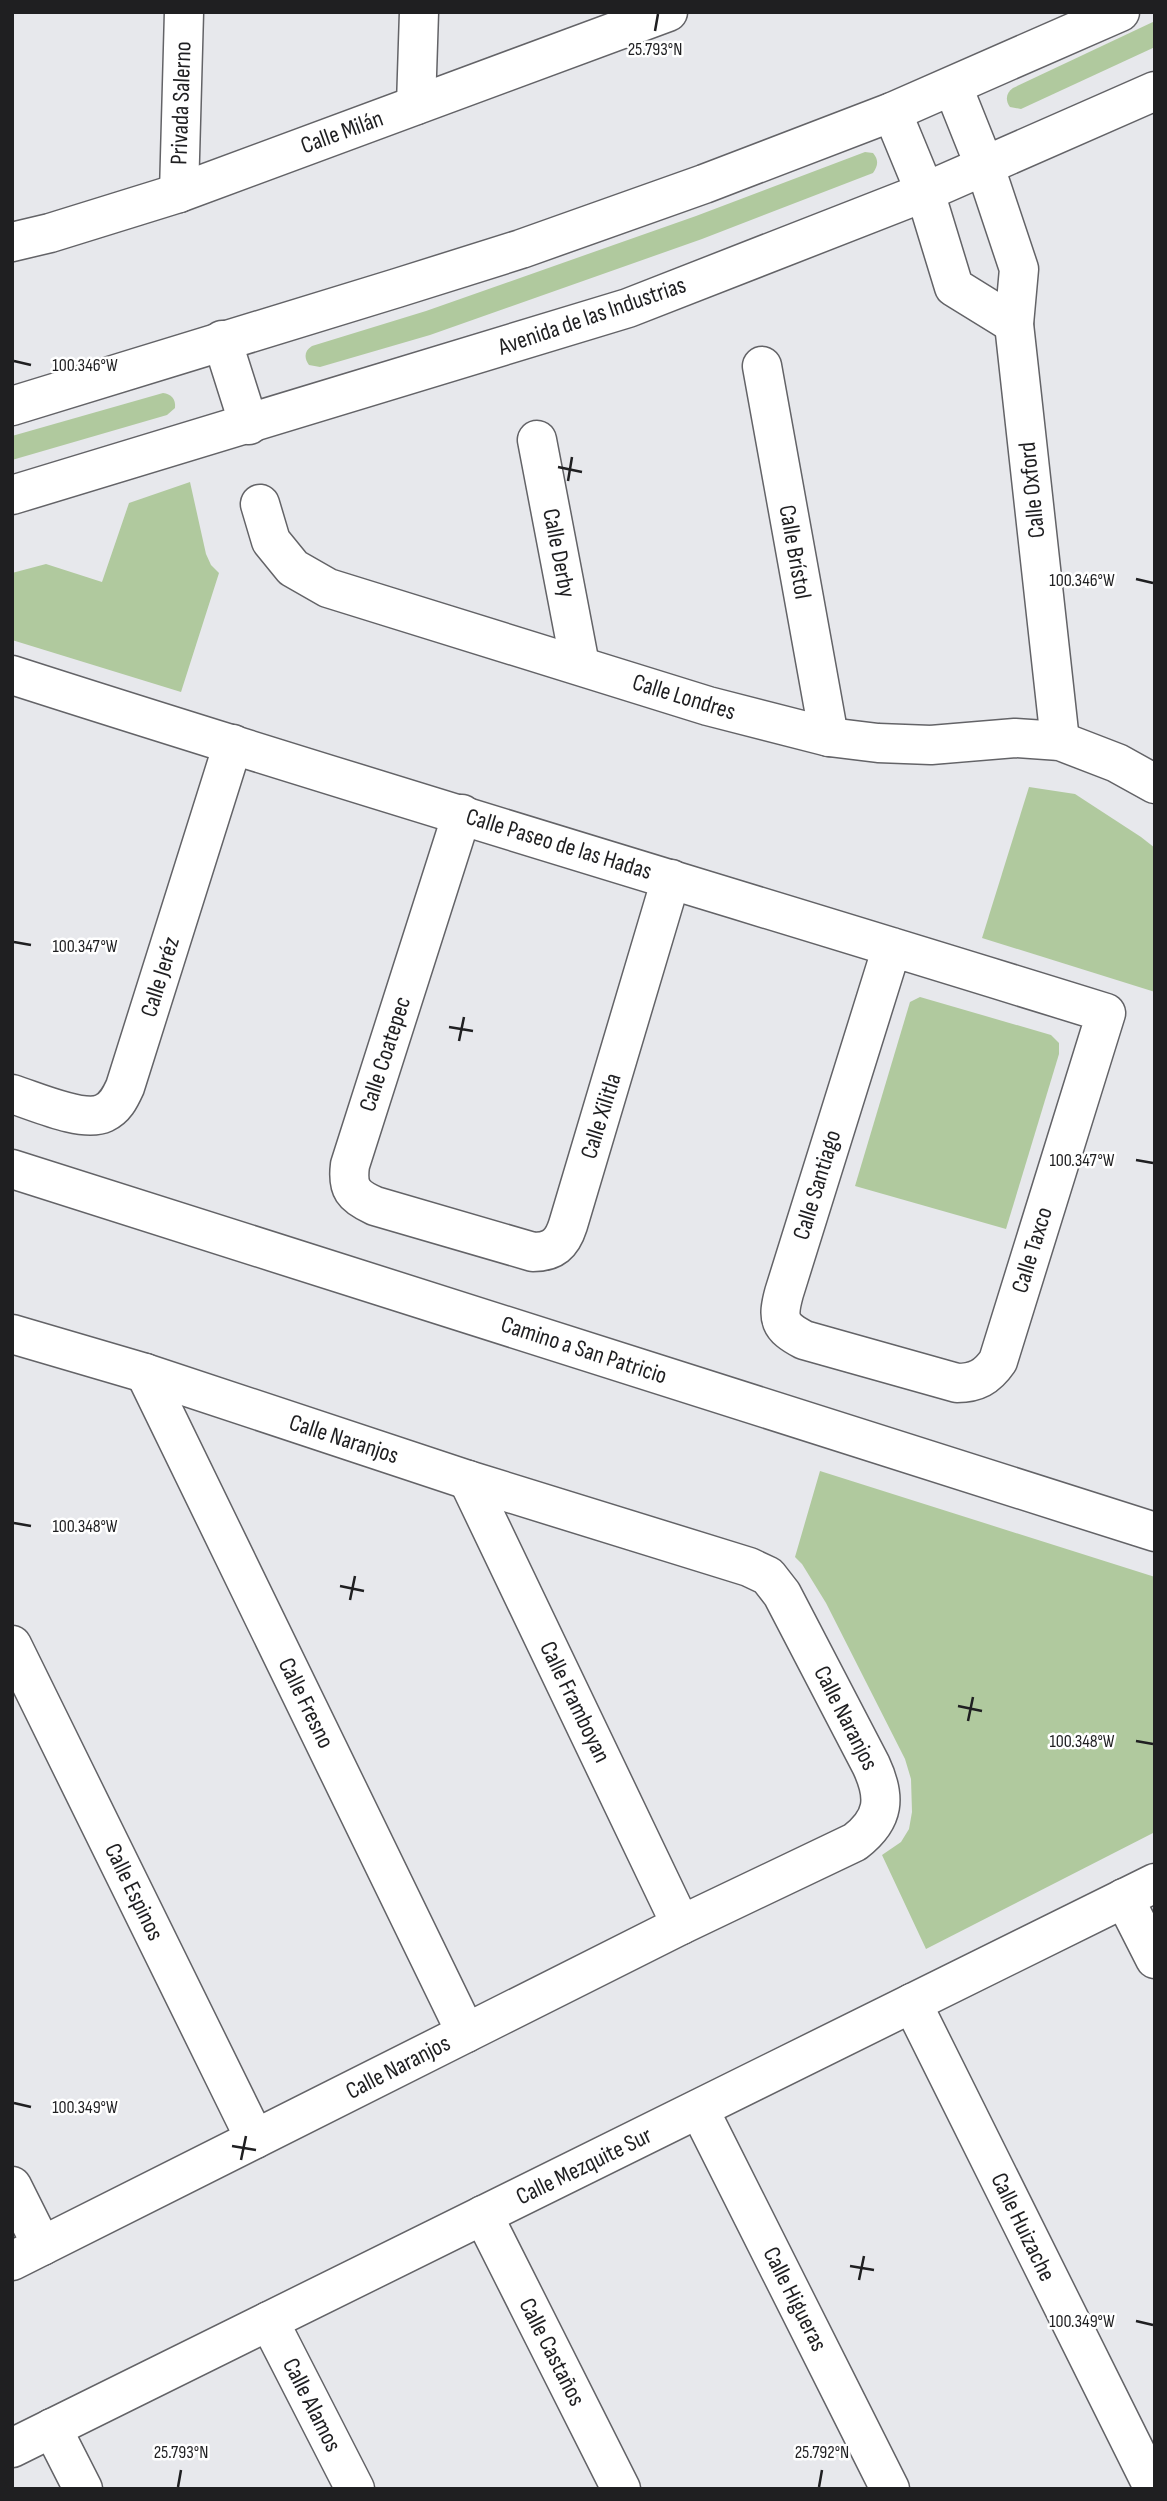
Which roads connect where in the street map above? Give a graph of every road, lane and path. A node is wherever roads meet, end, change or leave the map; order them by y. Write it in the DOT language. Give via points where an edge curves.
graph roads {
  1 [pos="184,12"];
  2 [pos="419,12"];
  3 [pos="1120,12"];
  4 [pos="662,13"];
  5 [pos="953,87"];
  6 [pos="1155,91"];
  7 [pos="416,105"];
  8 [pos="892,112"];
  9 [pos="985,167"];
  10 [pos="925,192"];
  11 [pos="178,193"];
  12 [pos="12,242"];
  13 [pos="1014,324"];
  14 [pos="222,340"];
  15 [pos="762,366"];
  16 [pos="12,406"];
  17 [pos="249,425"];
  18 [pos="537,440"];
  19 [pos="12,495"];
  20 [pos="260,504"];
  21 [pos="580,665"];
  22 [pos="14,683"];
  23 [pos="829,737"];
  24 [pos="1060,741"];
  25 [pos="233,744"];
  26 [pos="1155,784"];
  27 [pos="462,814"];
  28 [pos="671,879"];
  29 [pos="891,947"];
  30 [pos="1106,1013"];
  31 [pos="12,1094"];
  32 [pos="12,1169"];
  33 [pos="452,1229"];
  34 [pos="12,1334"];
  35 [pos="878,1362"];
  36 [pos="145,1373"];
  37 [pos="468,1480"];
  38 [pos="1155,1532"];
  39 [pos="12,1645"];
  40 [pos="1139,1891"];
  41 [pos="681,1925"];
  42 [pos="1155,1959"];
  43 [pos="912,2003"];
  44 [pos="466,2033"];
  45 [pos="699,2109"];
  46 [pos="255,2139"];
  47 [pos="12,2186"];
  48 [pos="483,2215"];
  49 [pos="27,2253"];
  50 [pos="269,2321"];
  51 [pos="52,2428"];
  52 [pos="12,2448"];
  53 [pos="83,2489"];
  54 [pos="355,2489"];
  55 [pos="621,2489"];
  56 [pos="890,2489"];
  57 [pos="1154,2489"];
  1 -- 11 [label="street, Privada Salerno"];
  2 -- 7 [label="street"];
  3 -- 5 [label="street"];
  4 -- 7 [label="street, Calle Milán"];
  5 -- 8 [label="street"];
  5 -- 9 [label="street, Calle Oxford"];
  6 -- 9 [label="street, Avenida de las Industrias"];
  7 -- 11 [label="street, Calle Milán"];
  8 -- 10 [label="street"];
  8 -- 14 [label="street" via="521,249"];
  9 -- 10 [label="street, Avenida de las Industrias"];
  9 -- 13 [label="street, Calle Oxford" via="1019,269"];
  10 -- 13 [label="street" via="954,287"];
  10 -- 17 [label="street, Avenida de las Industrias" via="628,308"];
  11 -- 12 [label="street, Calle Milán"];
  13 -- 24 [label="street, Calle Oxford"];
  14 -- 16 [label="street"];
  14 -- 17 [label="street"];
  15 -- 23 [label="street, Calle Brístol"];
  17 -- 19 [label="street, Avenida de las Industrias"];
  18 -- 21 [label="street, Calle Derby"];
  20 -- 21 [label="street, Calle Londres" via="271,541 293,568 328,588"];
  21 -- 23 [label="street, Calle Londres" via="708,706"];
  22 -- 25 [label="street, Calle Paseo de las Hadas"];
  23 -- 24 [label="street, Calle Londres" via="931,745 1015,738"];
  24 -- 26 [label="street, Calle Londres"];
  25 -- 27 [label="street, Calle Paseo de las Hadas"];
  25 -- 31 [label="street, Calle Jeréz" via="118,1102 106,1113 79,1115"];
  27 -- 28 [label="street, Calle Paseo de las Hadas"];
  27 -- 33 [label="street, Calle Coatepec" via="348,1177 361,1200"];
  28 -- 29 [label="street, Calle Paseo de las Hadas"];
  28 -- 33 [label="street, Calle Xilitla" via="565,1235 547,1252 533,1252"];
  29 -- 30 [label="street, Calle Paseo de las Hadas"];
  29 -- 35 [label="street, Calle Santiago" via="780,1317 790,1333 803,1340"];
  30 -- 35 [label="street, Calle Taxco" via="998,1361 981,1379 969,1383"];
  32 -- 38 [label="street, Camino a San Patricio"];
  34 -- 36 [label="street, Calle Naranjos"];
  36 -- 37 [label="street, Calle Naranjos"];
  36 -- 44 [label="street, Calle Fresno"];
  37 -- 41 [label="street, Calle Framboyan"];
  37 -- 41 [label="street, Calle Naranjos" via="768,1576 782,1594 880,1783 880,1809 864,1836"];
  39 -- 46 [label="street, Calle Espinos"];
  40 -- 42 [label="street"];
  40 -- 43 [label="street, Calle Mezquite Sur"];
  41 -- 44 [label="street, Calle Naranjos"];
  43 -- 45 [label="street, Calle Mezquite Sur"];
  43 -- 57 [label="street, Calle Huizache"];
  44 -- 46 [label="street, Calle Naranjos"];
  45 -- 48 [label="street, Calle Mezquite Sur"];
  45 -- 56 [label="street, Calle Higueras"];
  46 -- 49 [label="street, Calle Naranjos"];
  47 -- 49 [label="street"];
  48 -- 50 [label="street, Calle Mezquite Sur"];
  48 -- 55 [label="street, Calle Castaños"];
  50 -- 51 [label="street, Calle Mezquite Sur"];
  50 -- 54 [label="street, Calle Alamos"];
  51 -- 52 [label="street, Calle Mezquite Sur"];
  51 -- 53 [label="street"];
}
